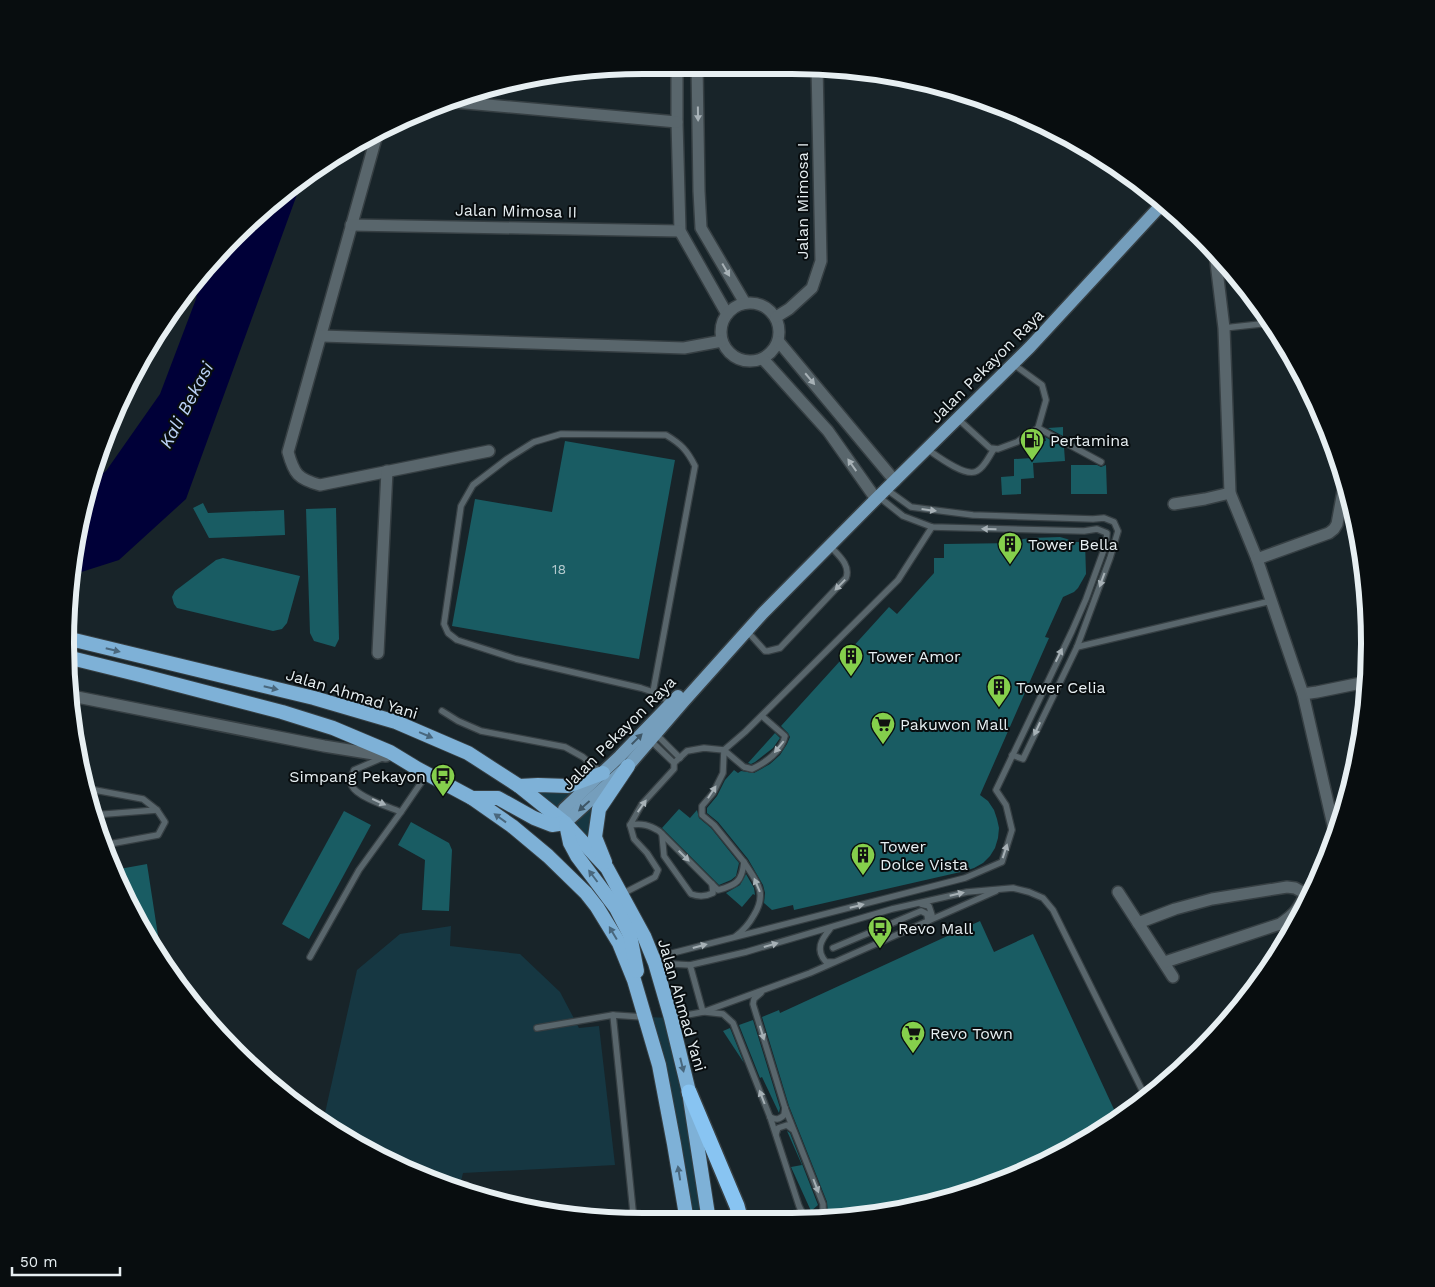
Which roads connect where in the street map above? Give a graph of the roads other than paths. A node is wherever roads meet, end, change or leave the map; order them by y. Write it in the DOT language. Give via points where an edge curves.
graph roads {
  1 [pos="677,74"];
  2 [pos="697,74"];
  3 [pos="816,75"];
  4 [pos="464,103"];
  5 [pos="677,122"];
  6 [pos="375,142"];
  7 [pos="699,191"];
  8 [pos="679,192"];
  9 [pos="1159,208"];
  10 [pos="351,225"];
  11 [pos="680,231"];
  12 [pos="1217,265"];
  13 [pos="745,303"];
  14 [pos="727,314"];
  15 [pos="776,317"];
  16 [pos="1263,324"];
  17 [pos="1224,328"];
  18 [pos="322,336"];
  19 [pos="722,341"];
  20 [pos="779,342"];
  21 [pos="764,359"];
  22 [pos="1013,364"];
  23 [pos="957,418"];
  24 [pos="1038,428"];
  25 [pos="926,449"];
  26 [pos="994,449"];
  27 [pos="489,451"];
  28 [pos="1101,462"];
  29 [pos="387,471"];
  30 [pos="884,491"];
  31 [pos="1230,493"];
  32 [pos="1342,496"];
  33 [pos="1174,504"];
  34 [pos="932,527"];
  35 [pos="826,549"];
  36 [pos="1257,559"];
  37 [pos="1271,601"];
  38 [pos="746,631"];
  39 [pos="74,640"];
  40 [pos="1077,647"];
  41 [pos="378,653"];
  42 [pos="74,659"];
  43 [pos="75,668"];
  44 [pos="1360,683"];
  45 [pos="653,692"];
  46 [pos="1303,694"];
  47 [pos="77,697"];
  48 [pos="672,703"];
  49 [pos="442,711"];
  50 [pos="762,716"];
  51 [pos="654,738"];
  52 [pos="724,750"];
  53 [pos="1012,755"];
  54 [pos="386,756"];
  55 [pos="680,758"];
  56 [pos="674,763"];
  57 [pos="628,766"];
  58 [pos="422,772"];
  59 [pos="603,773"];
  60 [pos="518,786"];
  61 [pos="93,790"];
  62 [pos="472,798"];
  63 [pos="157,810"];
  64 [pos="401,812"];
  65 [pos="100,814"];
  66 [pos="1332,822"];
  67 [pos="565,823"];
  68 [pos="630,825"];
  69 [pos="662,834"];
  70 [pos="110,844"];
  71 [pos="744,862"];
  72 [pos="608,868"];
  73 [pos="712,884"];
  74 [pos="1001,888"];
  75 [pos="1304,891"];
  76 [pos="1118,892"];
  77 [pos="622,894"];
  78 [pos="914,904"];
  79 [pos="1291,916"];
  80 [pos="928,921"];
  81 [pos="1138,924"];
  82 [pos="830,928"];
  83 [pos="735,938"];
  84 [pos="833,948"];
  85 [pos="310,957"];
  86 [pos="840,960"];
  87 [pos="654,961"];
  88 [pos="1165,962"];
  89 [pos="690,965"];
  90 [pos="1173,977"];
  91 [pos="764,990"];
  92 [pos="703,1012"];
  93 [pos="613,1015"];
  94 [pos="646,1017"];
  95 [pos="671,1018"];
  96 [pos="536,1028"];
  97 [pos="689,1092"];
  98 [pos="1143,1092"];
  99 [pos="785,1108"];
  100 [pos="770,1117"];
  101 [pos="796,1135"];
  102 [pos="777,1138"];
  103 [pos="823,1212"];
  104 [pos="633,1213"];
  105 [pos="685,1213"];
  106 [pos="708,1213"];
  107 [pos="739,1213"];
  108 [pos="803,1213"];
  1 -- 5 [label="street"];
  2 -- 7 [label="street, one-way"];
  3 -- 15 [label="street, Jalan Mimosa I" via="821,261 812,288"];
  4 -- 5 [label="street"];
  5 -- 8 [label="street"];
  6 -- 10 [label="street"];
  7 -- 8 [label="street"];
  7 -- 13 [label="street, one-way" via="701,228"];
  8 -- 11 [label="street"];
  9 -- 22 [label="main road, Jalan Pekayon Raya"];
  10 -- 11 [label="street, Jalan Mimosa II"];
  10 -- 18 [label="street"];
  11 -- 14 [label="street"];
  12 -- 17 [label="street"];
  13 -- 14 [label="street"];
  13 -- 15 [label="street" via="768,308"];
  14 -- 19 [label="street" via="722,323"];
  15 -- 20 [label="street"];
  16 -- 17 [label="lane"];
  17 -- 31 [label="street"];
  18 -- 19 [label="street" via="684,348"];
  18 -- 29 [label="street" via="288,452 293,470 306,481 320,485"];
  19 -- 21 [label="street" via="728,352 738,359 751,362"];
  20 -- 21 [label="street"];
  20 -- 30 [label="street, one-way"];
  30 -- 21 [label="street, one-way"];
  22 -- 23 [label="main road, Jalan Pekayon Raya"];
  22 -- 24 [label="lane" via="1042,385 1046,400"];
  23 -- 25 [label="main road, Jalan Pekayon Raya"];
  23 -- 26 [label="lane"];
  24 -- 26 [label="lane" via="1017,442"];
  24 -- 28 [label="lane"];
  25 -- 26 [label="lane" via="970,473 982,467"];
  25 -- 30 [label="main road, Jalan Pekayon Raya"];
  27 -- 29 [label="street"];
  29 -- 41 [label="street"];
  30 -- 34 [label="lane" via="903,516"];
  30 -- 35 [label="main road, Jalan Pekayon Raya"];
  30 -- 40 [label="lane, one-way" via="911,507 973,515 1104,518 1114,522 1118,531"];
  31 -- 33 [label="street"];
  31 -- 36 [label="street"];
  32 -- 36 [label="street" via="1334,529"];
  34 -- 50 [label="lane" via="898,580"];
  53 -- 34 [label="lane, one-way" via="1082,607 1106,544 1107,533 1097,529"];
  35 -- 38 [label="main road, Jalan Pekayon Raya"];
  35 -- 38 [label="lane, one-way" via="847,566 846,578 780,648 765,650"];
  35 -- 48 [label="main road, Jalan Pekayon Raya"];
  36 -- 37 [label="street"];
  37 -- 40 [label="lane"];
  37 -- 46 [label="street"];
  38 -- 51 [label="main road, Jalan Pekayon Raya"];
  39 -- 60 [label="highway, Jalan Ahmad Yani, one-way" via="314,698 396,722 468,753"];
  40 -- 53 [label="lane, one-way" via="1023,759"];
  42 -- 58 [label="highway" via="333,728 390,752"];
  43 -- 54 [label="highway" via="274,715"];
  44 -- 46 [label="street"];
  45 -- 45 [label="lane" via="516,658 457,640 448,633 444,624 461,506 474,485 534,442 561,434 666,434 689,453 695,466"];
  45 -- 48 [label="lane"];
  46 -- 66 [label="street"];
  47 -- 54 [label="street"];
  59 -- 48 [label="main road, Jalan Pekayon Raya, one-way"];
  49 -- 59 [label="lane" via="481,731 565,747"];
  50 -- 52 [label="lane"];
  50 -- 52 [label="lane, one-way" via="785,736 782,745 771,756 752,769 744,767"];
  51 -- 55 [label="lane"];
  51 -- 56 [label="lane"];
  51 -- 57 [label="main road, Jalan Pekayon Raya"];
  52 -- 55 [label="lane" via="704,748 687,751"];
  71 -- 52 [label="lane, one-way" via="702,815 702,806 713,793 723,772"];
  83 -- 53 [label="lane, one-way" via="965,878 1002,862 1012,830 1006,805 996,790"];
  54 -- 58 [label="highway"];
  54 -- 64 [label="lane, one-way" via="354,770 350,781 360,794"];
  55 -- 56 [label="lane"];
  68 -- 56 [label="lane, one-way" via="642,804 674,769"];
  57 -- 67 [label="main road, Jalan Pekayon Raya, one-way"];
  57 -- 72 [label="highway" via="599,809 595,837"];
  58 -- 62 [label="highway"];
  58 -- 64 [label="lane"];
  59 -- 60 [label="highway" via="568,786"];
  59 -- 67 [label="main road, Jalan Pekayon Raya" via="564,809"];
  60 -- 67 [label="highway, Jalan Ahmad Yani"];
  61 -- 63 [label="lane" via="143,799"];
  62 -- 67 [label="highway" via="498,798 552,825"];
  94 -- 62 [label="highway, one-way" via="619,943 586,893 548,856"];
  63 -- 65 [label="lane"];
  63 -- 70 [label="lane" via="165,822 158,835"];
  64 -- 85 [label="lane" via="359,870"];
  67 -- 72 [label="highway, Jalan Ahmad Yani"];
  94 -- 67 [label="highway, one-way" via="630,936 616,908 577,856"];
  68 -- 69 [label="lane" via="650,826"];
  68 -- 77 [label="lane" via="634,839 658,870 655,877"];
  69 -- 73 [label="lane, one-way"];
  69 -- 73 [label="lane" via="664,856 691,894 698,897 714,893"];
  71 -- 73 [label="lane" via="738,882 718,890"];
  83 -- 71 [label="lane, one-way" via="749,925 762,896"];
  72 -- 77 [label="highway, Jalan Ahmad Yani"];
  78 -- 74 [label="lane, one-way"];
  74 -- 80 [label="lane"];
  74 -- 98 [label="lane" via="1029,892 1043,898 1053,910"];
  75 -- 81 [label="street" via="1286,887 1212,899"];
  76 -- 81 [label="street"];
  77 -- 87 [label="highway, Jalan Ahmad Yani"];
  78 -- 80 [label="lane" via="929,906 932,915"];
  78 -- 82 [label="lane"];
  79 -- 88 [label="street" via="1280,924"];
  80 -- 84 [label="lane" via="927,914 921,910"];
  80 -- 86 [label="lane"];
  81 -- 88 [label="street"];
  82 -- 86 [label="lane" via="821,941 819,951 826,962"];
  89 -- 82 [label="lane, one-way"];
  87 -- 83 [label="lane, one-way"];
  86 -- 91 [label="lane"];
  87 -- 89 [label="lane"];
  87 -- 95 [label="highway, Jalan Ahmad Yani"];
  88 -- 90 [label="street"];
  89 -- 92 [label="lane"];
  91 -- 92 [label="lane"];
  91 -- 99 [label="lane, one-way" via="753,1004"];
  92 -- 95 [label="lane"];
  100 -- 92 [label="lane, one-way" via="733,1023 723,1014"];
  93 -- 94 [label="lane"];
  93 -- 96 [label="lane"];
  93 -- 104 [label="lane"];
  105 -- 94 [label="highway, one-way" via="659,1065"];
  95 -- 97 [label="highway, Jalan Ahmad Yani, one-way"];
  97 -- 106 [label="highway, Jalan Ahmad Yani"];
  97 -- 107 [label="highway"];
  99 -- 100 [label="lane" via="779,1119"];
  99 -- 101 [label="lane"];
  100 -- 102 [label="lane"];
  101 -- 102 [label="lane" via="787,1124 778,1128"];
  101 -- 103 [label="lane, one-way" via="823,1204"];
  102 -- 108 [label="lane"];
}
